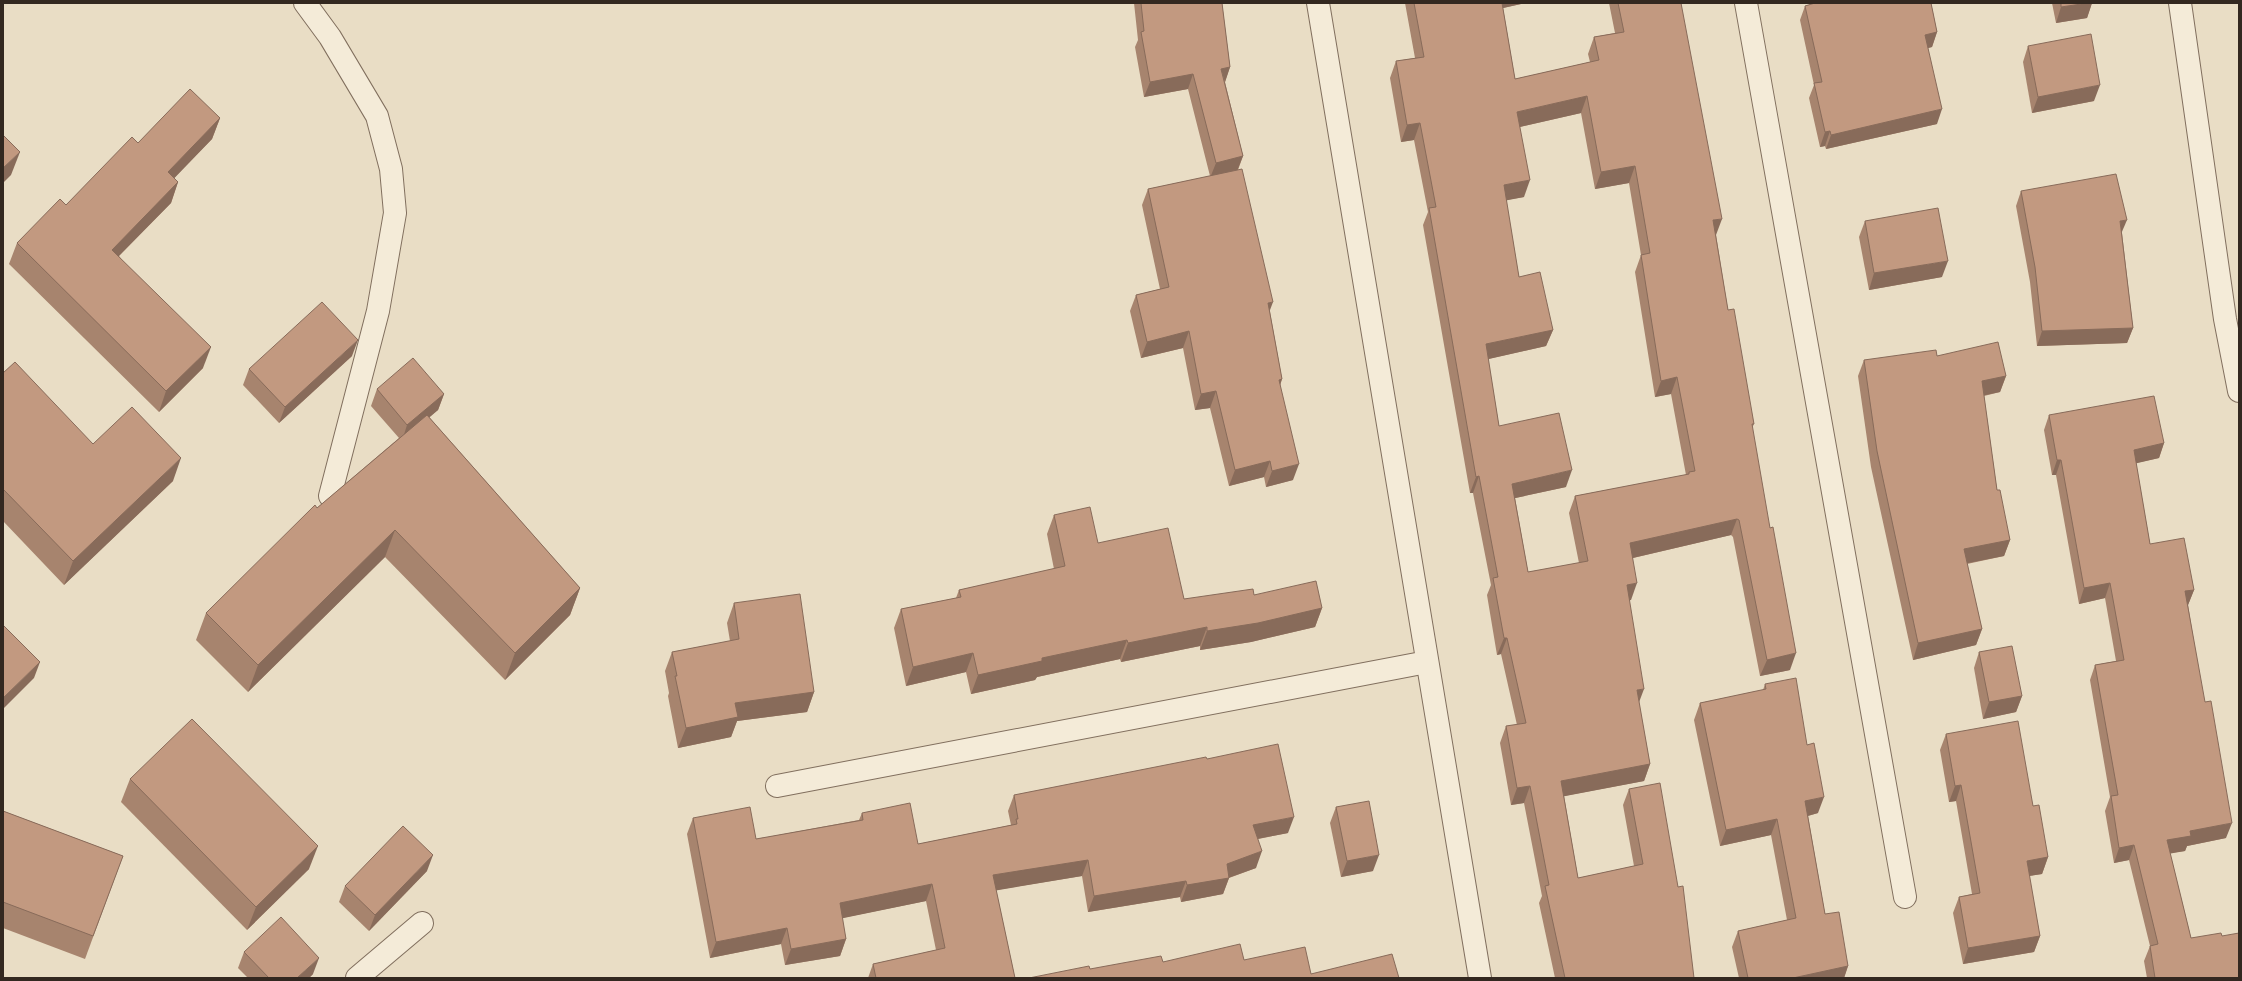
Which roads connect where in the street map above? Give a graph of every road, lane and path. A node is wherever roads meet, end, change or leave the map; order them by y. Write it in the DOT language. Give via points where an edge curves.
graph roads {
  1 [pos="305,3"];
  2 [pos="1318,3"];
  3 [pos="1746,3"];
  4 [pos="2180,3"];
  5 [pos="2239,391"];
  6 [pos="330,496"];
  7 [pos="1427,662"];
  8 [pos="777,786"];
  9 [pos="1906,897"];
  10 [pos="422,924"];
  11 [pos="357,978"];
  12 [pos="1480,978"];
  1 -- 6 [label="street" via="330,37 377,116 391,169 395,213 378,311"];
  2 -- 7 [label="street"];
  3 -- 9 [label="street"];
  4 -- 5 [label="street" via="2224,311"];
  7 -- 8 [label="street"];
  7 -- 12 [label="street"];
  10 -- 11 [label="street"];
}
